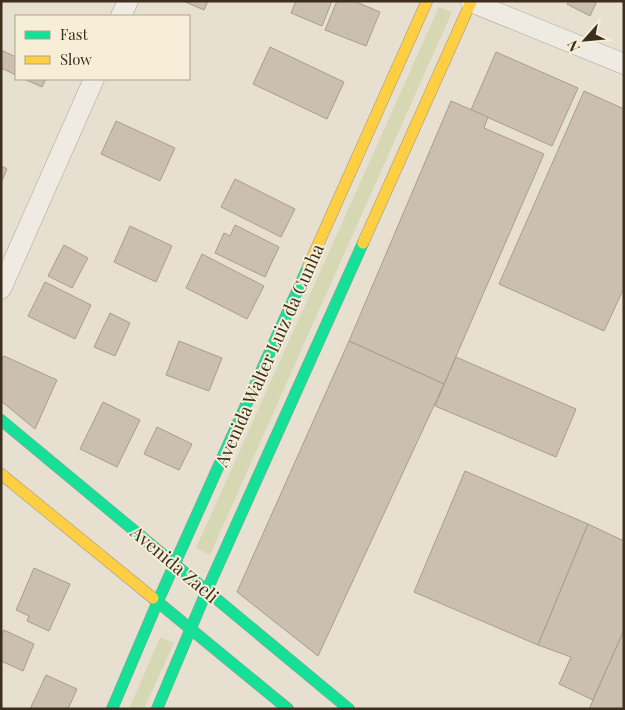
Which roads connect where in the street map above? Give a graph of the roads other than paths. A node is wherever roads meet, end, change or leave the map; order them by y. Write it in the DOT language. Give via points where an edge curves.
graph roads {
  1 [pos="128,1"];
  2 [pos="427,1"];
  3 [pos="470,2"];
  4 [pos="121,15"];
  5 [pos="624,64"];
  6 [pos="94,80"];
  7 [pos="1,289"];
  8 [pos="1,420"];
  9 [pos="1,474"];
  10 [pos="175,565"];
  11 [pos="207,590"];
  12 [pos="158,601"];
  13 [pos="190,628"];
  14 [pos="112,709"];
  15 [pos="157,709"];
  16 [pos="288,709"];
  17 [pos="349,709"];
  1 -- 4 [label="street"];
  2 -- 10 [label="street, Avenida Walter Luiz da Cunha"];
  3 -- 5 [label="street"];
  3 -- 11 [label="street"];
  6 -- 7 [label="street"];
  8 -- 10 [label="street, Avenida Zaeli"];
  9 -- 12 [label="street"];
  10 -- 11 [label="street, Avenida Zaeli"];
  10 -- 12 [label="street, Avenida Walter Luiz da Cunha"];
  11 -- 13 [label="street"];
  11 -- 17 [label="street, Avenida Zaeli"];
  12 -- 13 [label="street"];
  12 -- 14 [label="street, Avenida Walter Luiz da Cunha"];
  13 -- 15 [label="street"];
  13 -- 16 [label="street"];
}
